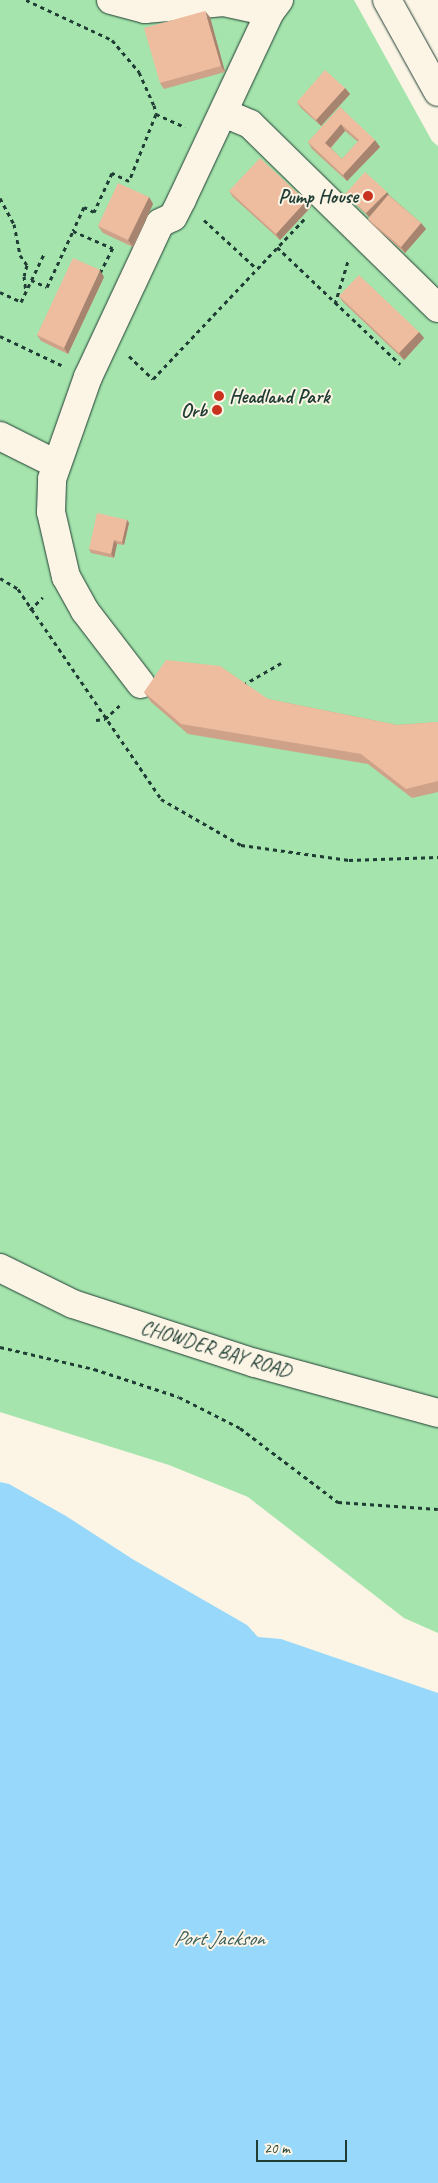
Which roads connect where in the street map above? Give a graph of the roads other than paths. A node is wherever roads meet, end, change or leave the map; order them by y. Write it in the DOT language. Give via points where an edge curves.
graph roads {
  1 [pos="111,0"];
  2 [pos="387,0"];
  3 [pos="274,6"];
  4 [pos="438,92"];
  5 [pos="224,113"];
  6 [pos="438,308"];
  7 [pos="0,436"];
  8 [pos="56,464"];
  9 [pos="141,684"];
  10 [pos="0,1268"];
  11 [pos="438,1413"];
  1 -- 3 [label="street" via="144,9 224,2"];
  2 -- 4 [label="street"];
  3 -- 5 [label="street"];
  5 -- 6 [label="street" via="250,124"];
  5 -- 8 [label="street" via="173,217 160,223 88,377"];
  7 -- 8 [label="street"];
  8 -- 9 [label="street" via="51,512 66,577 85,611"];
  10 -- 11 [label="street, CHOWDER BAY ROAD" via="73,1304 255,1363"];
}
